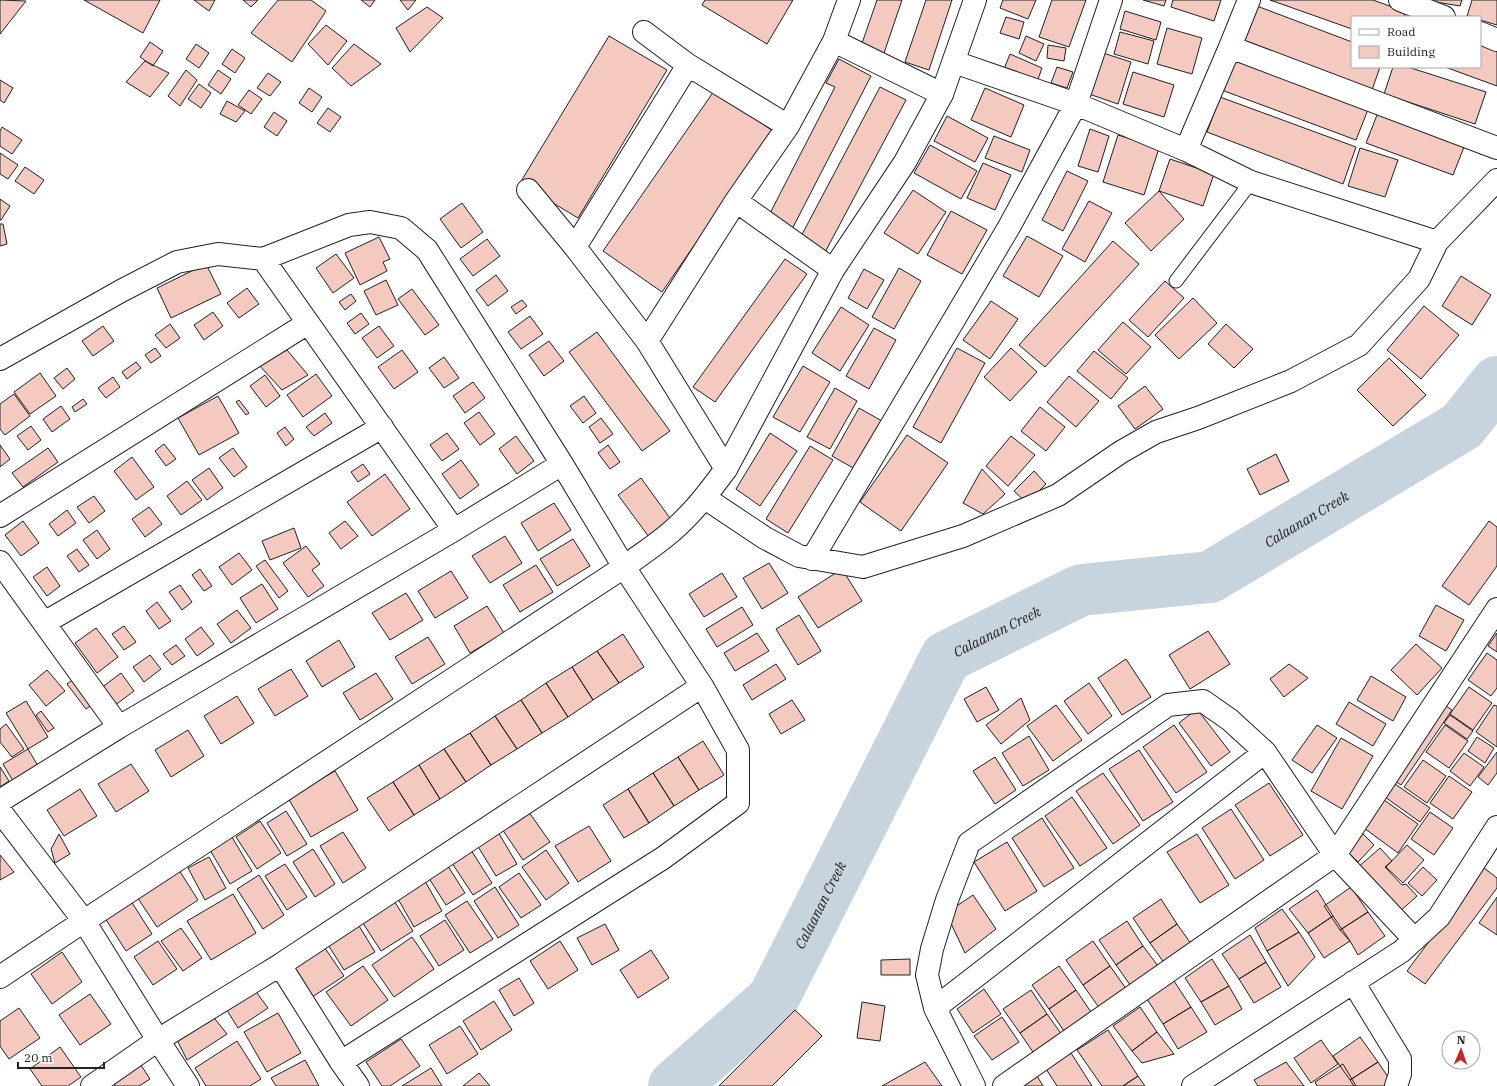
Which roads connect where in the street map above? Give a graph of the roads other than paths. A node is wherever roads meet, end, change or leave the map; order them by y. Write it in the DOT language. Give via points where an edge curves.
graph roads {
  1 [pos="849,0"];
  2 [pos="975,0"];
  3 [pos="1111,0"];
  4 [pos="1249,0"];
  5 [pos="1400,0"];
  6 [pos="1441,16"];
  7 [pos="644,32"];
  8 [pos="1481,33"];
  9 [pos="1497,40"];
  10 [pos="834,41"];
  11 [pos="1230,47"];
  12 [pos="954,62"];
  13 [pos="688,65"];
  14 [pos="942,94"];
  15 [pos="1076,104"];
  16 [pos="788,126"];
  17 [pos="1497,148"];
  18 [pos="1186,150"];
  19 [pos="1497,180"];
  20 [pos="1251,182"];
  21 [pos="528,190"];
  22 [pos="736,201"];
  23 [pos="1437,242"];
  24 [pos="576,247"];
  25 [pos="263,259"];
  26 [pos="833,270"];
  27 [pos="1176,281"];
  28 [pos="308,323"];
  29 [pos="647,341"];
  30 [pos="0,359"];
  31 [pos="382,427"];
  32 [pos="562,464"];
  33 [pos="726,469"];
  34 [pos="705,498"];
  35 [pos="0,516"];
  36 [pos="454,530"];
  37 [pos="812,559"];
  38 [pos="0,562"];
  39 [pos="624,567"];
  40 [pos="1497,609"];
  41 [pos="44,623"];
  42 [pos="702,686"];
  43 [pos="119,727"];
  44 [pos="1265,752"];
  45 [pos="0,801"];
  46 [pos="0,810"];
  47 [pos="1497,827"];
  48 [pos="1335,855"];
  49 [pos="84,921"];
  50 [pos="1414,938"];
  51 [pos="280,965"];
  52 [pos="0,977"];
  53 [pos="1353,982"];
  54 [pos="935,1008"];
  55 [pos="158,1040"];
  56 [pos="341,1062"];
  57 [pos="92,1086"];
  58 [pos="188,1086"];
  59 [pos="358,1086"];
  60 [pos="974,1086"];
  61 [pos="1004,1086"];
  62 [pos="1193,1086"];
  63 [pos="1396,1086"];
  1 -- 10 [label="street"];
  2 -- 12 [label="street"];
  3 -- 15 [label="street"];
  4 -- 11 [label="street"];
  5 -- 6 [label="street"];
  7 -- 13 [label="street"];
  8 -- 9 [label="street"];
  10 -- 14 [label="street"];
  10 -- 16 [label="street"];
  11 -- 17 [label="street"];
  11 -- 18 [label="street"];
  12 -- 14 [label="street"];
  12 -- 15 [label="street"];
  13 -- 16 [label="street"];
  13 -- 24 [label="street"];
  14 -- 26 [label="street" via="905,162"];
  15 -- 18 [label="street"];
  15 -- 37 [label="street" via="1009,227"];
  16 -- 22 [label="street"];
  18 -- 20 [label="street"];
  19 -- 23 [label="street"];
  20 -- 23 [label="street"];
  20 -- 27 [label="lane"];
  21 -- 24 [label="street"];
  22 -- 26 [label="street"];
  22 -- 29 [label="street"];
  23 -- 37 [label="street" via="1419,279 1359,346 1292,381 1156,432 1121,452 1058,495 963,536 863,567"];
  24 -- 29 [label="street"];
  25 -- 28 [label="street"];
  25 -- 30 [label="street" via="218,254 178,262"];
  25 -- 32 [label="street" via="348,225 370,222 401,228 426,250"];
  26 -- 33 [label="street"];
  28 -- 31 [label="street"];
  28 -- 35 [label="street"];
  29 -- 33 [label="street"];
  31 -- 36 [label="street"];
  31 -- 41 [label="street"];
  32 -- 36 [label="street"];
  32 -- 39 [label="street"];
  33 -- 34 [label="street"];
  34 -- 37 [label="street" via="765,538 799,556"];
  34 -- 39 [label="street" via="671,532"];
  36 -- 43 [label="street"];
  38 -- 41 [label="street"];
  39 -- 42 [label="street"];
  39 -- 49 [label="street"];
  40 -- 48 [label="street"];
  41 -- 43 [label="street"];
  42 -- 51 [label="street"];
  42 -- 56 [label="street" via="738,750 738,803 663,858"];
  43 -- 45 [label="street"];
  44 -- 48 [label="street"];
  44 -- 54 [label="street"];
  44 -- 54 [label="street" via="1230,720 1203,701 1168,705 969,843 947,900 926,976"];
  46 -- 49 [label="street"];
  47 -- 50 [label="street" via="1439,917"];
  48 -- 50 [label="street"];
  48 -- 61 [label="street"];
  49 -- 52 [label="street"];
  49 -- 55 [label="street"];
  50 -- 53 [label="street" via="1402,950"];
  51 -- 55 [label="street"];
  51 -- 56 [label="street"];
  53 -- 62 [label="street"];
  53 -- 63 [label="street" via="1400,1059 1400,1074"];
  54 -- 60 [label="street"];
  55 -- 57 [label="street"];
  55 -- 58 [label="street"];
  56 -- 59 [label="street"];
}
